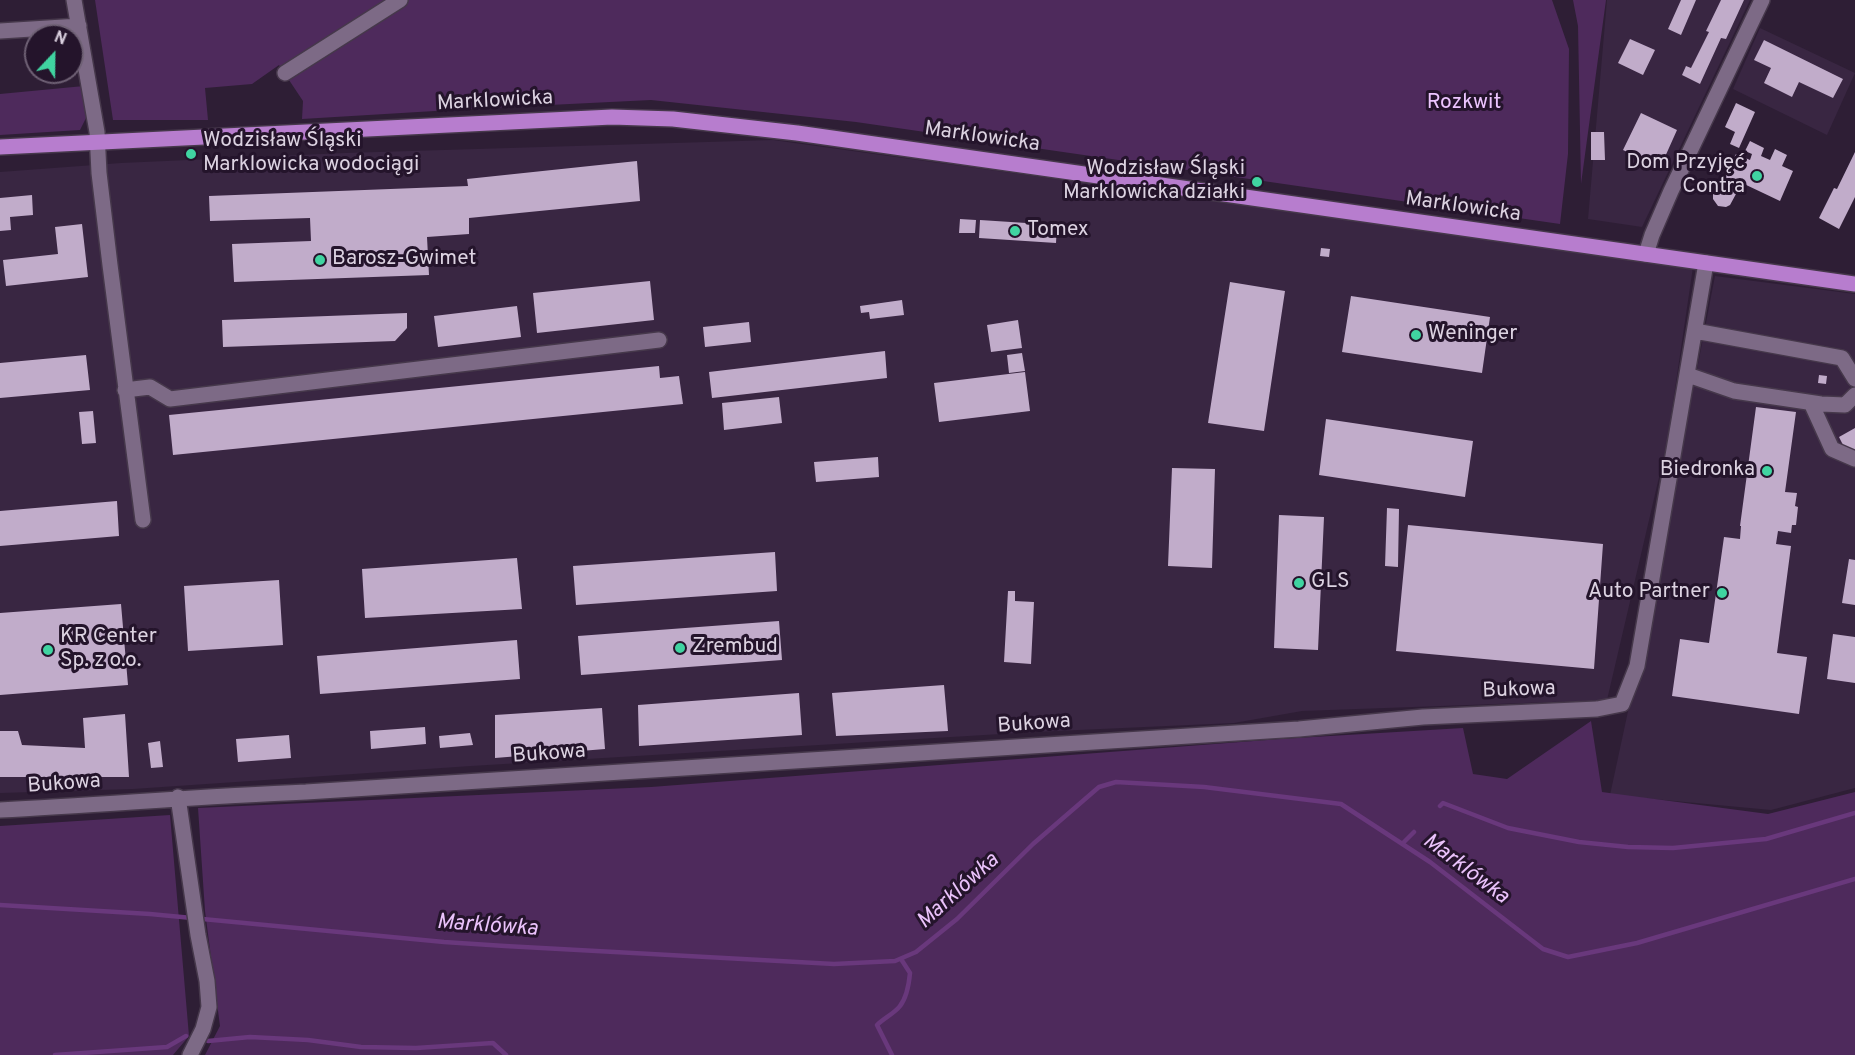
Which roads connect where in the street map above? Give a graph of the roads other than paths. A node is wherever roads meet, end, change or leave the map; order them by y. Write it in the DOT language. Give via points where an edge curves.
graph roads {
  1 [pos="74,0"];
  2 [pos="400,0"];
  3 [pos="1762,0"];
  4 [pos="79,24"];
  5 [pos="24,29"];
  6 [pos="0,31"];
  7 [pos="84,58"];
  8 [pos="285,73"];
  9 [pos="97,142"];
  10 [pos="0,147"];
  11 [pos="1646,254"];
  12 [pos="1707,263"];
  13 [pos="1855,284"];
  14 [pos="1695,332"];
  15 [pos="659,340"];
  16 [pos="1849,359"];
  17 [pos="1688,375"];
  18 [pos="1855,379"];
  19 [pos="125,390"];
  20 [pos="1855,394"];
  21 [pos="1811,403"];
  22 [pos="1855,459"];
  23 [pos="143,520"];
  24 [pos="178,797"];
  25 [pos="0,810"];
  26 [pos="190,1055"];
  1 -- 4 [label="lane"];
  2 -- 8 [label="lane"];
  3 -- 11 [label="lane" via="1671,191"];
  5 -- 6 [label="lane"];
  7 -- 9 [label="lane"];
  9 -- 10 [label="main road, Marklowicka"];
  9 -- 11 [label="main road, Marklowicka" via="612,117 673,119 820,136"];
  9 -- 19 [label="lane"];
  11 -- 12 [label="main road, Marklowicka"];
  12 -- 13 [label="main road, Marklowicka"];
  12 -- 14 [label="lane, Bukowa"];
  14 -- 16 [label="lane"];
  14 -- 17 [label="lane, Bukowa"];
  15 -- 19 [label="lane" via="170,399 150,387"];
  16 -- 18 [label="lane"];
  17 -- 21 [label="lane" via="1734,391"];
  17 -- 24 [label="lane, Bukowa" via="1637,666 1622,704 1597,709 1423,717 1252,732"];
  19 -- 23 [label="lane"];
  20 -- 21 [label="lane" via="1845,405"];
  21 -- 22 [label="lane" via="1832,449"];
  24 -- 25 [label="lane, Bukowa"];
  24 -- 26 [label="lane" via="209,1007"];
}
